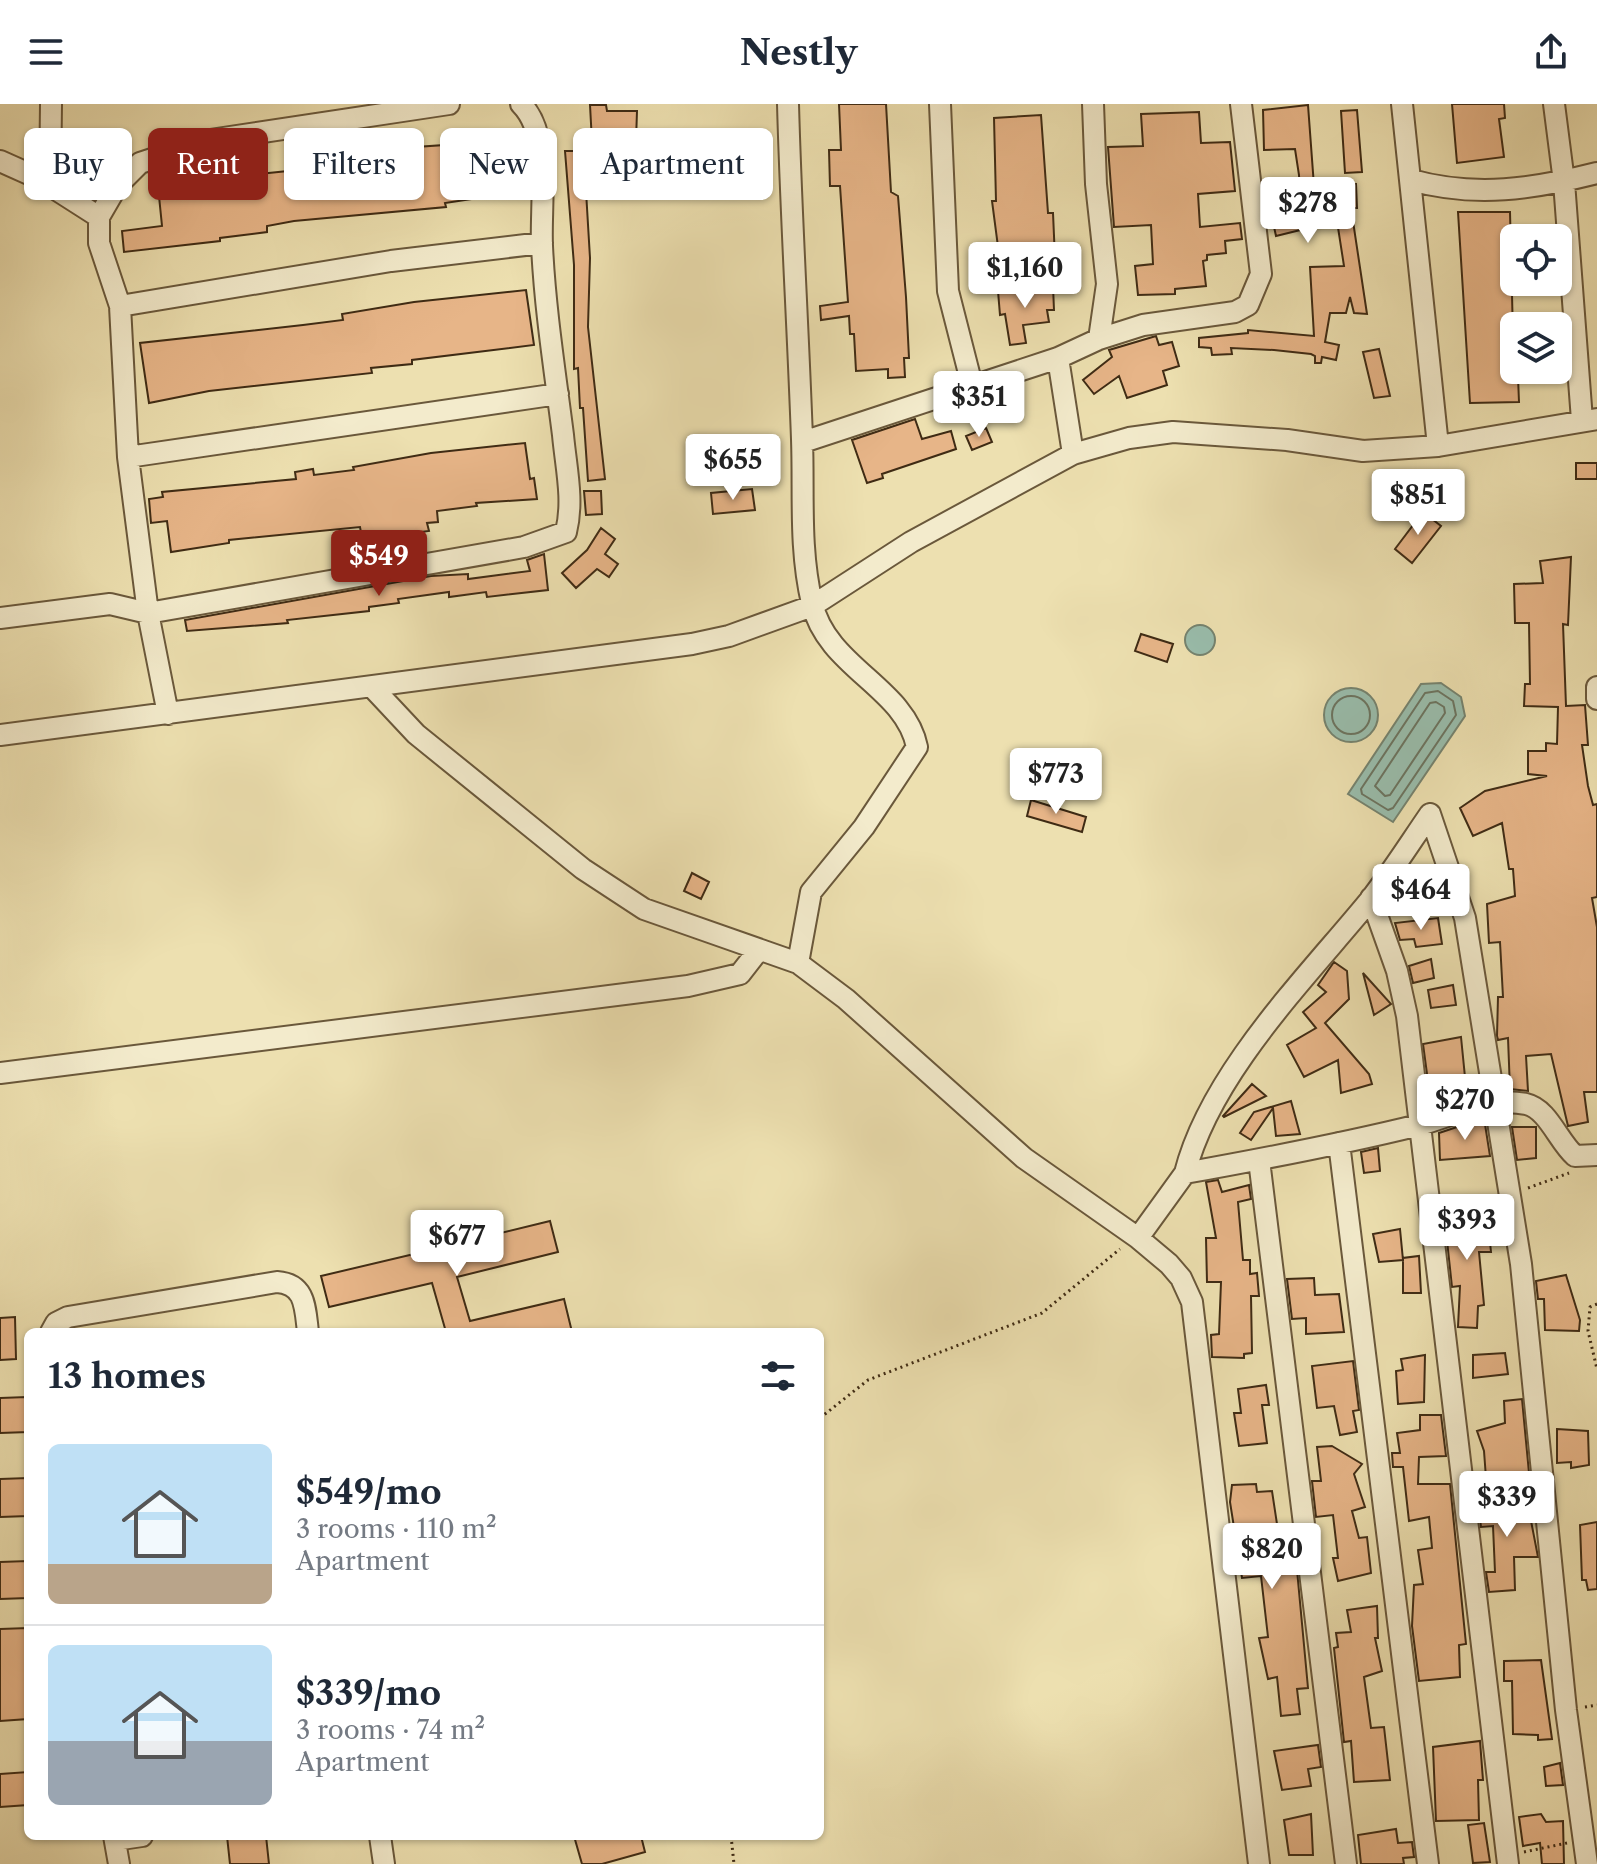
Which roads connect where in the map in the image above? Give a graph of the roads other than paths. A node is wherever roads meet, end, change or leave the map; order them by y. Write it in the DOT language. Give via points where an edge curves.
graph roads {
  1 [pos="51,104"];
  2 [pos="449,104"];
  3 [pos="521,104"];
  4 [pos="788,104"];
  5 [pos="940,104"];
  6 [pos="1093,104"];
  7 [pos="1241,104"];
  8 [pos="1402,104"];
  9 [pos="1554,104"];
  10 [pos="51,128"];
  11 [pos="0,161"];
  12 [pos="24,173"];
  13 [pos="1597,173"];
  14 [pos="1411,180"];
  15 [pos="1564,182"];
  16 [pos="72,200"];
  17 [pos="99,217"];
  18 [pos="542,243"];
  19 [pos="120,306"];
  20 [pos="1099,339"];
  21 [pos="1058,358"];
  22 [pos="972,385"];
  23 [pos="558,394"];
  24 [pos="1589,420"];
  25 [pos="803,442"];
  26 [pos="1438,446"];
  27 [pos="1073,454"];
  28 [pos="128,457"];
  29 [pos="812,606"];
  30 [pos="148,613"];
  31 [pos="0,618"];
  32 [pos="372,687"];
  33 [pos="1597,687"];
  34 [pos="1597,699"];
  35 [pos="168,714"];
  36 [pos="0,735"];
  37 [pos="1371,898"];
  38 [pos="758,951"];
  39 [pos="798,963"];
  40 [pos="0,1073"];
  41 [pos="1496,1104"];
  42 [pos="1421,1124"];
  43 [pos="1339,1143"];
  44 [pos="1592,1156"];
  45 [pos="1259,1160"];
  46 [pos="1185,1173"];
  47 [pos="1138,1238"];
  48 [pos="53,1328"];
  49 [pos="307,1328"];
  50 [pos="114,1840"];
  51 [pos="381,1840"];
  52 [pos="1508,1860"];
  53 [pos="119,1864"];
  54 [pos="384,1864"];
  55 [pos="1259,1864"];
  56 [pos="1346,1864"];
  57 [pos="1428,1864"];
  58 [pos="1587,1864"];
  1 -- 10 [label="street"];
  2 -- 17 [label="street" via="281,127 182,149 140,163 117,186"];
  3 -- 18 [label="street" via="534,119 544,191"];
  4 -- 25 [label="street"];
  5 -- 22 [label="street" via="948,291"];
  6 -- 20 [label="street" via="1107,284"];
  7 -- 20 [label="street" via="1261,274 1248,305"];
  8 -- 14 [label="street"];
  9 -- 15 [label="street"];
  11 -- 12 [label="street"];
  13 -- 15 [label="street"];
  14 -- 15 [label="street" via="1447,190 1492,192"];
  14 -- 26 [label="street"];
  15 -- 24 [label="street"];
  16 -- 17 [label="street"];
  17 -- 19 [label="street" via="99,243"];
  18 -- 19 [label="street" via="391,261"];
  18 -- 23 [label="street"];
  19 -- 28 [label="street"];
  20 -- 21 [label="street"];
  21 -- 22 [label="street"];
  21 -- 27 [label="street"];
  22 -- 25 [label="street"];
  23 -- 28 [label="street"];
  23 -- 30 [label="street" via="571,497 566,532 524,547"];
  24 -- 26 [label="street"];
  25 -- 29 [label="street" via="801,524"];
  26 -- 27 [label="street" via="1363,451 1173,432"];
  27 -- 29 [label="street" via="911,542"];
  28 -- 30 [label="street"];
  29 -- 32 [label="street" via="692,644"];
  29 -- 39 [label="street" via="839,656 889,698 913,729 917,747 864,827 811,892"];
  30 -- 31 [label="street" via="110,604"];
  30 -- 35 [label="street"];
  32 -- 35 [label="street"];
  32 -- 38 [label="street" via="416,734 583,869 644,909"];
  33 -- 34 [label="street"];
  35 -- 36 [label="street"];
  37 -- 41 [label="street" via="1430,814 1465,918"];
  37 -- 42 [label="street" via="1407,1016"];
  37 -- 46 [label="street" via="1282,1003 1203,1118"];
  38 -- 39 [label="street"];
  38 -- 40 [label="street" via="740,974 688,986"];
  39 -- 47 [label="street" via="846,999 1024,1158"];
  41 -- 42 [label="street"];
  41 -- 44 [label="street" via="1540,1110 1562,1145 1575,1156"];
  41 -- 58 [label="street" via="1511,1193"];
  42 -- 43 [label="street"];
  42 -- 52 [label="street"];
  43 -- 45 [label="street"];
  43 -- 57 [label="street"];
  45 -- 46 [label="street"];
  45 -- 56 [label="street"];
  46 -- 47 [label="street"];
  47 -- 55 [label="street" via="1181,1278 1192,1302"];
  48 -- 49 [label="street" via="68,1317 277,1282 289,1283 303,1297"];
  50 -- 53 [label="street"];
  51 -- 54 [label="street"];
}
